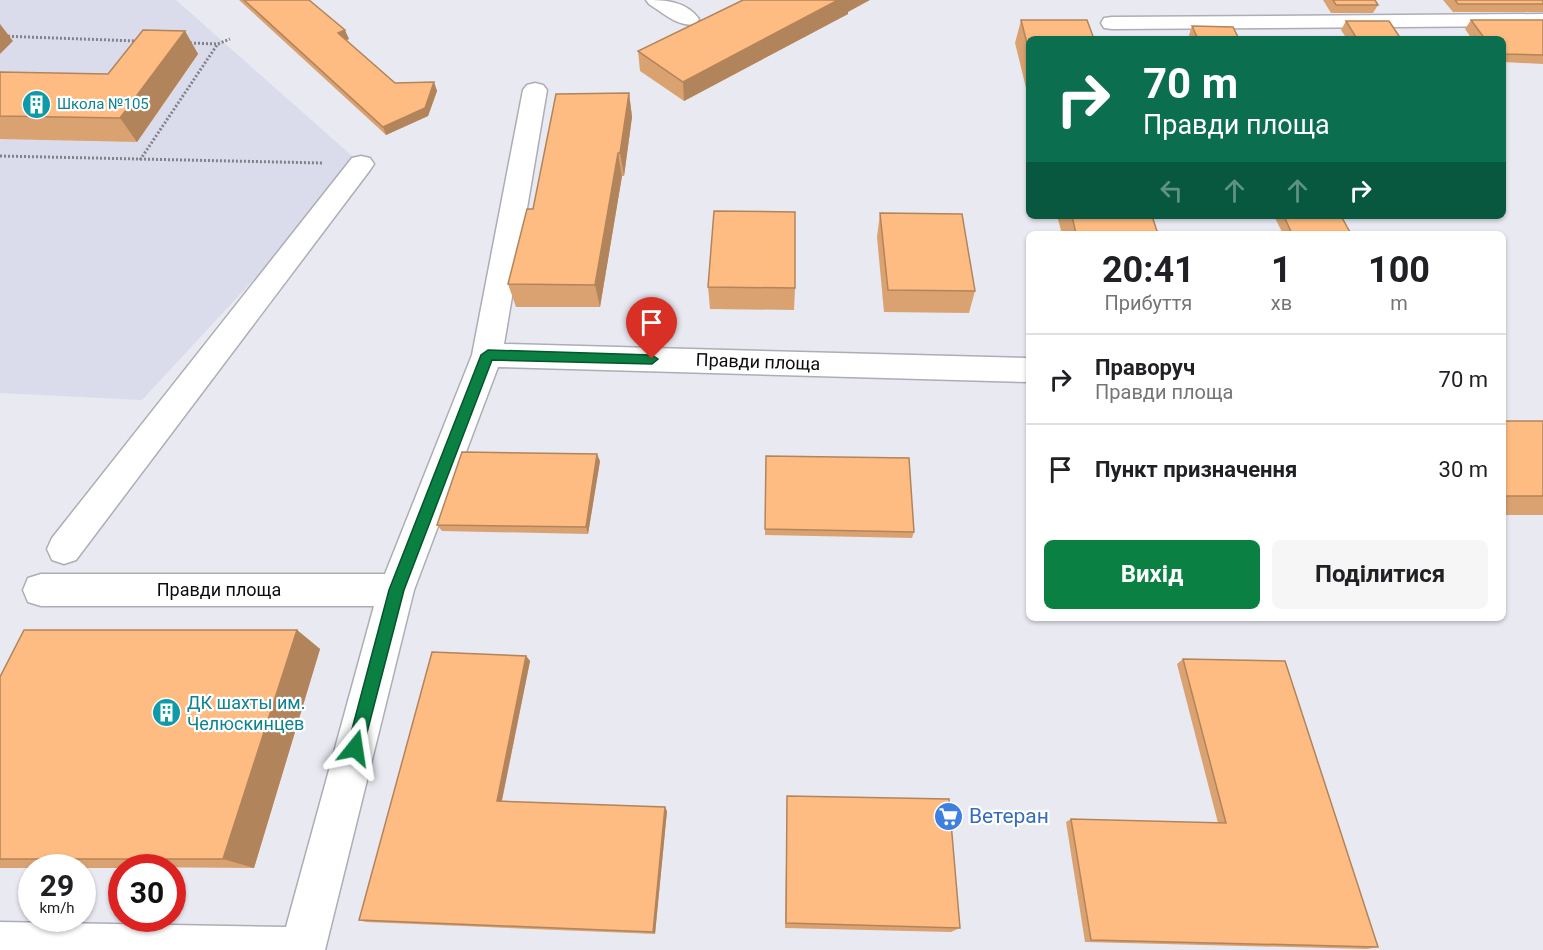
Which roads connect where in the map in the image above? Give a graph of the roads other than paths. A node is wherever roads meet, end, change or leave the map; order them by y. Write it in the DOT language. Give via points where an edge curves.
graph roads {
  1 [pos="656,0"];
  2 [pos="1258,3"];
  3 [pos="688,19"];
  4 [pos="1543,20"];
  5 [pos="1112,23"];
  6 [pos="1244,23"];
  7 [pos="535,90"];
  8 [pos="361,164"];
  9 [pos="488,355"];
  10 [pos="1026,370"];
  11 [pos="64,549"];
  12 [pos="41,590"];
  13 [pos="396,590"];
  14 [pos="0,944"];
  15 [pos="290,950"];
  16 [pos="302,950"];
  1 -- 3 [label="street"];
  2 -- 6 [label="street"];
  4 -- 6 [label="street"];
  5 -- 6 [label="street"];
  7 -- 9 [label="street"];
  8 -- 11 [label="street"];
  9 -- 10 [label="street, Правди площа"];
  9 -- 13 [label="street"];
  12 -- 13 [label="street, Правди площа"];
  13 -- 16 [label="street"];
  14 -- 15 [label="street"];
}
